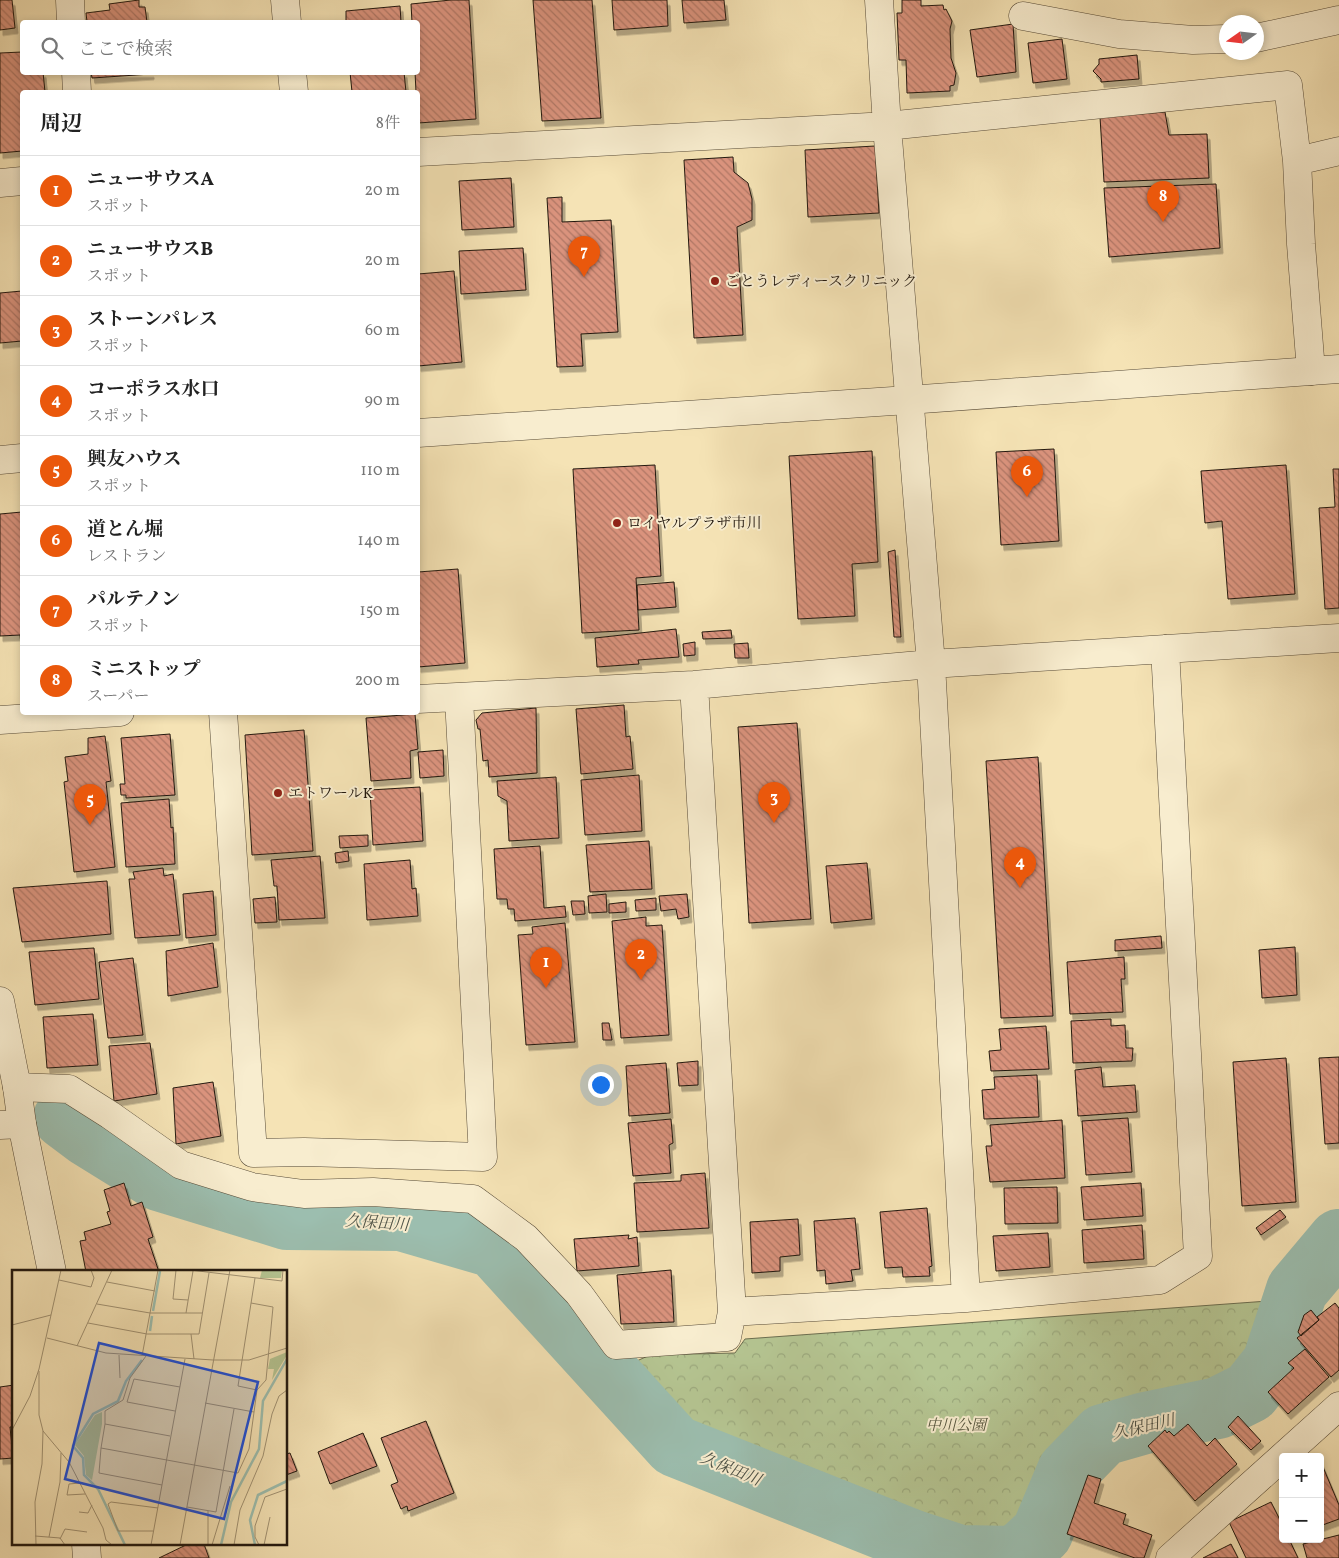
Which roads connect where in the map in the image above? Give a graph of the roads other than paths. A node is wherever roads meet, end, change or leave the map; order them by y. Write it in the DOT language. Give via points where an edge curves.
graph roads {
  1 [pos="70,0"];
  2 [pos="285,0"];
  3 [pos="879,0"];
  4 [pos="1023,16"];
  5 [pos="71,20"];
  6 [pos="287,20"];
  7 [pos="1339,20"];
  8 [pos="1264,36"];
  9 [pos="1219,39"];
  10 [pos="76,75"];
  11 [pos="292,75"];
  12 [pos="77,90"];
  13 [pos="294,90"];
  14 [pos="887,126"];
  15 [pos="1339,151"];
  16 [pos="420,152"];
  17 [pos="1297,161"];
  18 [pos="20,181"];
  19 [pos="0,183"];
  20 [pos="1339,369"];
  21 [pos="1311,371"];
  22 [pos="908,400"];
  23 [pos="420,433"];
  24 [pos="20,458"];
  25 [pos="0,460"];
  26 [pos="1339,638"];
  27 [pos="1165,649"];
  28 [pos="931,664"];
  29 [pos="694,685"];
  30 [pos="459,698"];
  31 [pos="420,699"];
  32 [pos="75,715"];
  33 [pos="223,715"];
  34 [pos="0,720"];
  35 [pos="0,1001"];
  36 [pos="17,1086"];
  37 [pos="11,1125"];
  38 [pos="252,1153"];
  39 [pos="252,1187"];
  40 [pos="51,1270"];
  41 [pos="966,1298"];
  42 [pos="732,1312"];
  43 [pos="1338,1412"];
  44 [pos="1170,1558"];
  1 -- 5 [label="street"];
  2 -- 6 [label="street"];
  3 -- 14 [label="street"];
  4 -- 9 [label="street" via="1118,34"];
  7 -- 8 [label="street"];
  10 -- 12 [label="street"];
  11 -- 13 [label="street"];
  14 -- 16 [label="street"];
  14 -- 17 [label="street" via="1288,85"];
  14 -- 22 [label="street"];
  15 -- 17 [label="street"];
  17 -- 21 [label="street"];
  18 -- 19 [label="street"];
  20 -- 21 [label="street"];
  21 -- 22 [label="street"];
  22 -- 23 [label="street"];
  22 -- 28 [label="street"];
  24 -- 25 [label="street"];
  26 -- 27 [label="street"];
  27 -- 28 [label="street"];
  27 -- 41 [label="street" via="1198,1256 1160,1280"];
  28 -- 29 [label="street"];
  28 -- 41 [label="street"];
  29 -- 30 [label="street"];
  29 -- 42 [label="street"];
  30 -- 31 [label="street"];
  30 -- 38 [label="street" via="483,1157"];
  32 -- 34 [label="street"];
  33 -- 38 [label="street"];
  35 -- 36 [label="street"];
  36 -- 37 [label="street"];
  36 -- 39 [label="street" via="69,1089 181,1165"];
  37 -- 40 [label="street"];
  38 -- 39 [label="street"];
  39 -- 42 [label="street" via="304,1194 373,1192 473,1199 526,1238 579,1294 616,1345 727,1337"];
  41 -- 42 [label="street"];
  43 -- 44 [label="street"];
}
